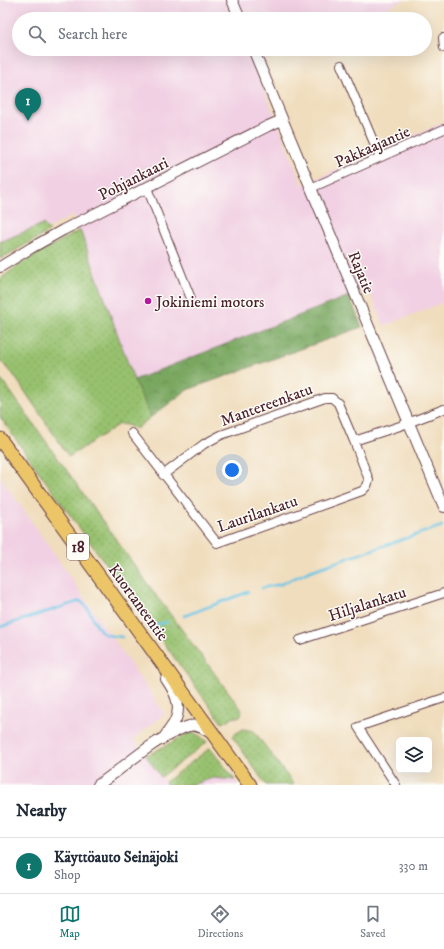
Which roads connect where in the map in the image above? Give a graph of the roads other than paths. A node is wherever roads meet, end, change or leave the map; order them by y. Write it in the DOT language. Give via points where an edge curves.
graph roads {
  1 [pos="232,0"];
  2 [pos="237,12"];
  3 [pos="443,38"];
  4 [pos="444,48"];
  5 [pos="256,56"];
  6 [pos="341,65"];
  7 [pos="282,120"];
  8 [pos="444,129"];
  9 [pos="380,157"];
  10 [pos="146,188"];
  11 [pos="311,188"];
  12 [pos="0,267"];
  13 [pos="190,296"];
  14 [pos="444,409"];
  15 [pos="409,423"];
  16 [pos="132,433"];
  17 [pos="0,439"];
  18 [pos="354,441"];
  19 [pos="164,475"];
  20 [pos="444,507"];
  21 [pos="444,593"];
  22 [pos="300,640"];
  23 [pos="157,656"];
  24 [pos="444,698"];
  25 [pos="215,736"];
  26 [pos="163,737"];
  27 [pos="98,785"];
  28 [pos="250,785"];
  29 [pos="396,785"];
  1 -- 2 [label="street"];
  3 -- 4 [label="street"];
  5 -- 7 [label="street, Rajatie"];
  6 -- 9 [label="street"];
  7 -- 10 [label="street, Pohjankaari"];
  7 -- 11 [label="street, Rajatie"];
  8 -- 9 [label="street, Pakkaajantie"];
  9 -- 11 [label="street, Pakkaajantie"];
  10 -- 12 [label="street, Pohjankaari" via="63,230"];
  10 -- 13 [label="street"];
  11 -- 15 [label="street, Rajatie"];
  14 -- 15 [label="street"];
  15 -- 18 [label="street"];
  15 -- 20 [label="street, Rajatie"];
  16 -- 19 [label="street, Laurilankatu"];
  17 -- 23 [label="highway, Kuortaneentie / 18"];
  18 -- 19 [label="street, Mantereenkatu" via="338,403 332,398 325,398 221,435 204,444"];
  18 -- 19 [label="street, Laurilankatu" via="369,480 368,486 362,491 217,543"];
  21 -- 22 [label="street, Hiljalankatu"];
  23 -- 25 [label="highway, Kuortaneentie / 18"];
  23 -- 26 [label="street" via="160,671 178,702 178,713 174,723"];
  24 -- 29 [label="street" via="358,727"];
  25 -- 26 [label="street" via="204,729 190,726"];
  25 -- 28 [label="highway, Kuortaneentie / 18"];
  26 -- 27 [label="street"];
}
